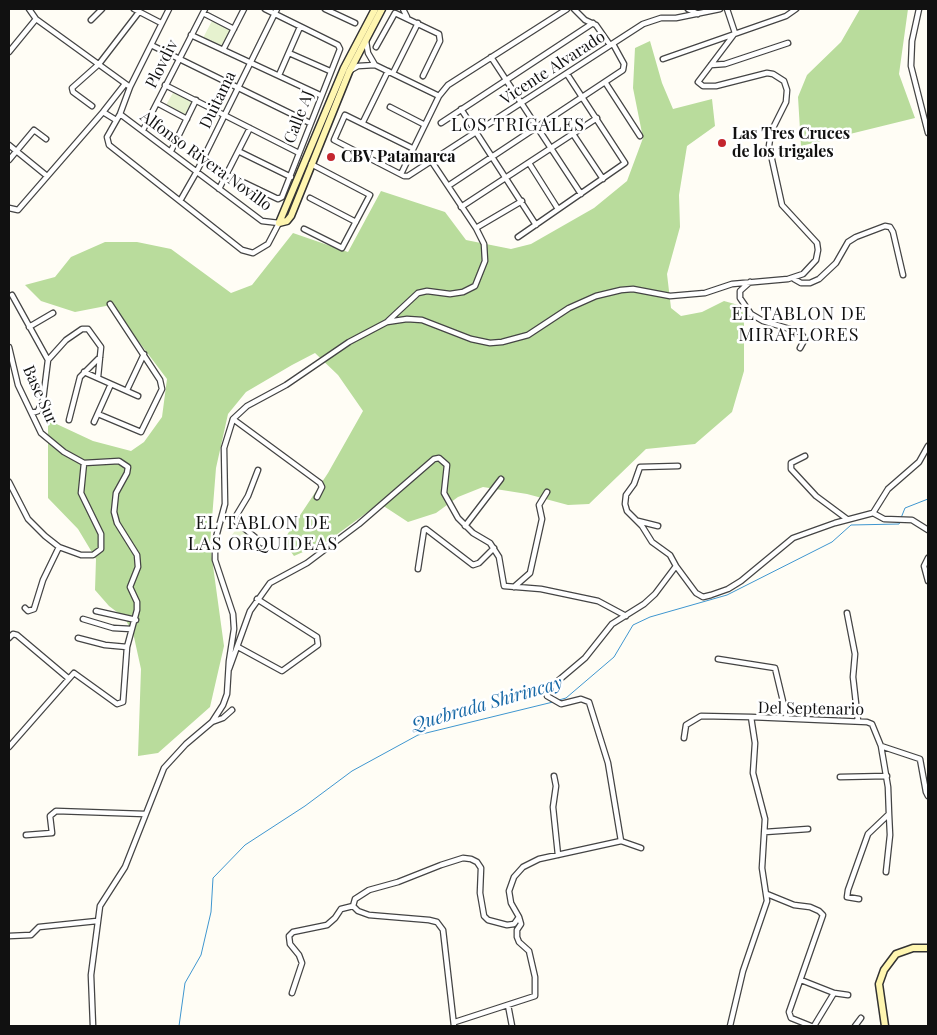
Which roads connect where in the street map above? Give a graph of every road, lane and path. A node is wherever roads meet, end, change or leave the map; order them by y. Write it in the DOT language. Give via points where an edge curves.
graph roads {
  1 [pos="29,9"];
  2 [pos="102,9"];
  3 [pos="134,9"];
  4 [pos="169,9"];
  5 [pos="244,9"];
  6 [pos="265,9"];
  7 [pos="325,9"];
  8 [pos="375,9"];
  9 [pos="382,9"];
  10 [pos="403,9"];
  11 [pos="567,9"];
  12 [pos="574,9"];
  13 [pos="688,9"];
  14 [pos="720,9"];
  15 [pos="727,9"];
  16 [pos="796,9"];
  17 [pos="919,9"];
  18 [pos="204,11"];
  19 [pos="276,11"];
  20 [pos="139,12"];
  21 [pos="698,14"];
  22 [pos="407,17"];
  23 [pos="36,19"];
  24 [pos="91,20"];
  25 [pos="161,23"];
  26 [pos="355,23"];
  27 [pos="418,23"];
  28 [pos="593,23"];
  29 [pos="300,27"];
  30 [pos="234,29"];
  31 [pos="735,33"];
  32 [pos="191,34"];
  33 [pos="363,36"];
  34 [pos="788,43"];
  35 [pos="611,44"];
  36 [pos="151,45"];
  37 [pos="376,47"];
  38 [pos="223,50"];
  39 [pos="9,52"];
  40 [pos="289,53"];
  41 [pos="720,55"];
  42 [pos="491,57"];
  43 [pos="178,59"];
  44 [pos="663,59"];
  45 [pos="250,62"];
  46 [pos="99,64"];
  47 [pos="725,64"];
  48 [pos="711,65"];
  49 [pos="375,66"];
  50 [pos="346,70"];
  51 [pos="330,72"];
  52 [pos="390,72"];
  53 [pos="568,74"];
  54 [pos="278,75"];
  55 [pos="422,76"];
  56 [pos="506,79"];
  57 [pos="606,82"];
  58 [pos="125,84"];
  59 [pos="165,85"];
  60 [pos="130,87"];
  61 [pos="238,88"];
  62 [pos="320,96"];
  63 [pos="439,96"];
  64 [pos="583,96"];
  65 [pos="196,100"];
  66 [pos="157,103"];
  67 [pos="522,104"];
  68 [pos="92,106"];
  69 [pos="390,107"];
  70 [pos="461,109"];
  71 [pos="103,112"];
  72 [pos="120,114"];
  73 [pos="225,115"];
  74 [pos="597,118"];
  75 [pos="187,119"];
  76 [pos="116,120"];
  77 [pos="927,120"];
  78 [pos="363,122"];
  79 [pos="310,123"];
  80 [pos="441,123"];
  81 [pos="425,125"];
  82 [pos="536,126"];
  83 [pos="250,128"];
  84 [pos="143,130"];
  85 [pos="477,133"];
  86 [pos="928,133"];
  87 [pos="573,134"];
  88 [pos="640,136"];
  89 [pos="46,140"];
  90 [pos="9,145"];
  91 [pos="412,148"];
  92 [pos="552,148"];
  93 [pos="171,151"];
  94 [pos="16,152"];
  95 [pos="240,152"];
  96 [pos="299,153"];
  97 [pos="493,155"];
  98 [pos="9,160"];
  99 [pos="309,162"];
  100 [pos="432,162"];
  101 [pos="529,163"];
  102 [pos="196,173"];
  103 [pos="401,174"];
  104 [pos="228,175"];
  105 [pos="47,176"];
  106 [pos="291,176"];
  107 [pos="507,178"];
  108 [pos="603,179"];
  109 [pos="448,186"];
  110 [pos="220,189"];
  111 [pos="581,194"];
  112 [pos="310,198"];
  113 [pos="180,201"];
  114 [pos="522,201"];
  115 [pos="461,207"];
  116 [pos="9,208"];
  117 [pos="558,209"];
  118 [pos="356,222"];
  119 [pos="279,223"];
  120 [pos="536,224"];
  121 [pos="476,228"];
  122 [pos="304,229"];
  123 [pos="518,237"];
  124 [pos="903,275"];
  125 [pos="794,279"];
  126 [pos="754,280"];
  127 [pos="12,295"];
  128 [pos="110,304"];
  129 [pos="53,313"];
  130 [pos="387,322"];
  131 [pos="29,327"];
  132 [pos="9,347"];
  133 [pos="800,348"];
  134 [pos="144,354"];
  135 [pos="100,357"];
  136 [pos="48,360"];
  137 [pos="84,372"];
  138 [pos="98,377"];
  139 [pos="111,384"];
  140 [pos="127,390"];
  141 [pos="138,396"];
  142 [pos="32,413"];
  143 [pos="98,414"];
  144 [pos="233,419"];
  145 [pos="69,420"];
  146 [pos="94,422"];
  147 [pos="928,449"];
  148 [pos="805,456"];
  149 [pos="84,463"];
  150 [pos="678,466"];
  151 [pos="258,470"];
  152 [pos="502,479"];
  153 [pos="9,482"];
  154 [pos="547,492"];
  155 [pos="317,497"];
  156 [pos="873,513"];
  157 [pos="222,518"];
  158 [pos="234,519"];
  159 [pos="847,519"];
  160 [pos="636,521"];
  161 [pos="465,526"];
  162 [pos="658,526"];
  163 [pos="928,530"];
  164 [pos="262,543"];
  165 [pos="59,547"];
  166 [pos="494,548"];
  167 [pos="928,558"];
  168 [pos="676,566"];
  169 [pos="418,568"];
  170 [pos="928,581"];
  171 [pos="513,587"];
  172 [pos="257,599"];
  173 [pos="25,608"];
  174 [pos="96,611"];
  175 [pos="847,613"];
  176 [pos="626,616"];
  177 [pos="83,619"];
  178 [pos="136,620"];
  179 [pos="131,630"];
  180 [pos="9,638"];
  181 [pos="78,638"];
  182 [pos="127,646"];
  183 [pos="238,647"];
  184 [pos="718,659"];
  185 [pos="228,669"];
  186 [pos="68,678"];
  187 [pos="232,710"];
  188 [pos="751,717"];
  189 [pos="787,718"];
  190 [pos="858,721"];
  191 [pos="212,722"];
  192 [pos="684,738"];
  193 [pos="882,746"];
  194 [pos="9,747"];
  195 [pos="554,776"];
  196 [pos="886,776"];
  197 [pos="840,777"];
  198 [pos="928,796"];
  199 [pos="145,814"];
  200 [pos="889,814"];
  201 [pos="808,829"];
  202 [pos="765,832"];
  203 [pos="26,835"];
  204 [pos="620,841"];
  205 [pos="641,848"];
  206 [pos="558,855"];
  207 [pos="886,872"];
  208 [pos="767,894"];
  209 [pos="859,899"];
  210 [pos="354,906"];
  211 [pos="519,917"];
  212 [pos="97,921"];
  213 [pos="9,936"];
  214 [pos="928,948"];
  215 [pos="801,980"];
  216 [pos="292,993"];
  217 [pos="834,993"];
  218 [pos="848,995"];
  219 [pos="508,1005"];
  220 [pos="861,1018"];
  221 [pos="454,1024"];
  222 [pos="93,1026"];
  223 [pos="512,1026"];
  224 [pos="730,1026"];
  225 [pos="812,1026"];
  226 [pos="855,1026"];
  227 [pos="885,1026"];
  1 -- 23 [label="street"];
  2 -- 24 [label="street"];
  3 -- 20 [label="street"];
  4 -- 25 [label="street"];
  5 -- 30 [label="street"];
  6 -- 19 [label="street"];
  7 -- 26 [label="street"];
  8 -- 33 [label="street"];
  9 -- 33 [label="street"];
  10 -- 22 [label="street"];
  11 -- 42 [label="street"];
  12 -- 28 [label="street"];
  13 -- 21 [label="street"];
  14 -- 21 [label="street, Vicente Alvarado"];
  15 -- 31 [label="street"];
  16 -- 31 [label="street" via="792,14"];
  17 -- 77 [label="street" via="911,66"];
  18 -- 30 [label="street"];
  18 -- 32 [label="street, Plovdiv"];
  19 -- 29 [label="street"];
  19 -- 45 [label="street, Duitama"];
  20 -- 25 [label="street"];
  20 -- 46 [label="street"];
  21 -- 35 [label="street, Vicente Alvarado" via="661,18 643,24"];
  22 -- 27 [label="street"];
  22 -- 37 [label="street" via="393,14"];
  23 -- 39 [label="street"];
  23 -- 46 [label="street"];
  25 -- 36 [label="street"];
  27 -- 52 [label="street"];
  27 -- 55 [label="street" via="440,37"];
  28 -- 35 [label="street"];
  28 -- 56 [label="street"];
  29 -- 40 [label="street"];
  29 -- 51 [label="street, Calle AJ" via="340,47"];
  30 -- 38 [label="street"];
  31 -- 41 [label="street"];
  31 -- 44 [label="street"];
  32 -- 38 [label="street"];
  32 -- 43 [label="street, Plovdiv"];
  33 -- 49 [label="street"];
  33 -- 50 [label="street"];
  34 -- 47 [label="street"];
  35 -- 53 [label="street, Vicente Alvarado"];
  35 -- 57 [label="street" via="625,67"];
  36 -- 43 [label="street"];
  36 -- 60 [label="street"];
  38 -- 45 [label="street"];
  40 -- 51 [label="street"];
  40 -- 54 [label="street"];
  41 -- 47 [label="street"];
  41 -- 48 [label="street"];
  42 -- 56 [label="street"];
  42 -- 63 [label="street" via="448,85"];
  43 -- 59 [label="street, Plovdiv"];
  43 -- 61 [label="street"];
  45 -- 54 [label="street"];
  45 -- 61 [label="street, Duitama"];
  46 -- 58 [label="street"];
  46 -- 68 [label="street" via="72,90"];
  47 -- 48 [label="street"];
  48 -- 125 [label="street" via="699,80 703,86 716,86 767,73 784,81 786,102 771,132 768,146 782,205 814,239 818,250 811,268"];
  49 -- 50 [label="street"];
  49 -- 52 [label="street"];
  50 -- 99 [label="street"];
  51 -- 62 [label="street, Calle AJ"];
  52 -- 63 [label="street"];
  52 -- 78 [label="street"];
  53 -- 64 [label="street"];
  53 -- 67 [label="street, Vicente Alvarado"];
  54 -- 62 [label="street"];
  56 -- 67 [label="street"];
  56 -- 70 [label="street"];
  57 -- 64 [label="street"];
  57 -- 88 [label="street"];
  58 -- 60 [label="street"];
  58 -- 71 [label="street"];
  59 -- 65 [label="street"];
  59 -- 66 [label="street, Plovdiv"];
  60 -- 72 [label="street"];
  61 -- 73 [label="street, Duitama"];
  61 -- 79 [label="street"];
  62 -- 79 [label="street, Calle AJ"];
  63 -- 81 [label="street"];
  64 -- 74 [label="street"];
  64 -- 82 [label="street"];
  65 -- 73 [label="street"];
  65 -- 75 [label="street"];
  66 -- 75 [label="street"];
  66 -- 84 [label="street, Plovdiv"];
  67 -- 82 [label="street"];
  67 -- 85 [label="street, Vicente Alvarado"];
  69 -- 81 [label="street"];
  70 -- 80 [label="street"];
  70 -- 85 [label="street"];
  71 -- 76 [label="street"];
  71 -- 105 [label="street"];
  72 -- 76 [label="street"];
  72 -- 84 [label="street, Alfonso Rivera Novillo"];
  73 -- 83 [label="street"];
  73 -- 102 [label="street, Duitama"];
  74 -- 87 [label="street"];
  74 -- 108 [label="street" via="625,163"];
  75 -- 93 [label="street"];
  76 -- 113 [label="street" via="107,137 109,145"];
  77 -- 86 [label="street"];
  78 -- 91 [label="street"];
  78 -- 103 [label="street" via="345,115 334,140"];
  79 -- 96 [label="street, Calle AJ"];
  81 -- 91 [label="street"];
  82 -- 92 [label="street"];
  82 -- 97 [label="street"];
  83 -- 95 [label="street"];
  83 -- 96 [label="street"];
  84 -- 93 [label="street, Alfonso Rivera Novillo"];
  85 -- 97 [label="street"];
  85 -- 100 [label="street, Vicente Alvarado"];
  87 -- 92 [label="street"];
  87 -- 108 [label="street"];
  89 -- 94 [label="street" via="34,130"];
  90 -- 94 [label="street"];
  91 -- 103 [label="street"];
  92 -- 101 [label="street"];
  92 -- 111 [label="street"];
  93 -- 102 [label="street, Alfonso Rivera Novillo"];
  94 -- 98 [label="street"];
  94 -- 105 [label="street"];
  95 -- 104 [label="street"];
  95 -- 106 [label="street"];
  96 -- 106 [label="street, Calle AJ"];
  97 -- 107 [label="street"];
  97 -- 109 [label="street"];
  99 -- 118 [label="street" via="370,195"];
  99 -- 119 [label="street" via="291,216"];
  100 -- 103 [label="street, Vicente Alvarado" via="408,176"];
  100 -- 109 [label="street"];
  101 -- 107 [label="street"];
  101 -- 117 [label="street"];
  102 -- 110 [label="street, Alfonso Rivera Novillo"];
  102 -- 113 [label="street, Duitama"];
  104 -- 106 [label="street, Calle AJ" via="278,199"];
  104 -- 110 [label="street"];
  105 -- 116 [label="street" via="18,210"];
  107 -- 114 [label="street"];
  107 -- 115 [label="street"];
  108 -- 111 [label="street"];
  109 -- 115 [label="street"];
  110 -- 119 [label="street, Alfonso Rivera Novillo" via="262,221"];
  111 -- 117 [label="street"];
  112 -- 118 [label="street"];
  113 -- 119 [label="street" via="242,250 252,253 268,244"];
  114 -- 120 [label="street"];
  114 -- 121 [label="street"];
  115 -- 121 [label="street"];
  117 -- 120 [label="street"];
  118 -- 122 [label="street" via="342,248"];
  120 -- 123 [label="street"];
  121 -- 130 [label="street" via="484,244 485,261 475,286 450,294 418,293"];
  124 -- 125 [label="street" via="893,232 885,226 848,242 836,263 819,279 801,283"];
  125 -- 126 [label="street"];
  126 -- 130 [label="street" via="705,293 670,296 633,289 606,294 569,308 528,335 502,342 471,339 422,320"];
  126 -- 133 [label="street" via="740,292 743,304 754,317 800,332 805,339"];
  127 -- 131 [label="street"];
  128 -- 134 [label="street"];
  129 -- 131 [label="street"];
  130 -- 144 [label="street" via="348,342 286,385 247,406"];
  131 -- 136 [label="street"];
  132 -- 142 [label="street, Base Sur" via="18,385"];
  134 -- 140 [label="street"];
  134 -- 143 [label="street" via="162,384 144,430 139,432"];
  135 -- 136 [label="street" via="101,347 85,328 66,340"];
  135 -- 137 [label="street"];
  135 -- 138 [label="street"];
  136 -- 142 [label="street" via="43,400 38,411"];
  137 -- 138 [label="street"];
  137 -- 145 [label="street"];
  138 -- 139 [label="street"];
  139 -- 140 [label="street"];
  139 -- 143 [label="street"];
  140 -- 141 [label="street"];
  142 -- 149 [label="street, Base Sur" via="41,433"];
  143 -- 146 [label="street"];
  144 -- 155 [label="street" via="320,483 322,486"];
  144 -- 157 [label="street" via="224,448 226,484"];
  147 -- 156 [label="street" via="888,489"];
  148 -- 159 [label="street" via="791,463 792,469 816,496"];
  149 -- 165 [label="street" via="81,493 101,534 100,549 93,555"];
  149 -- 178 [label="street" via="119,461 128,467 128,473 116,493 114,512 117,523 137,555 137,574 130,587 137,602"];
  150 -- 160 [label="street" via="638,469 625,504 627,512"];
  151 -- 158 [label="street"];
  152 -- 161 [label="street"];
  153 -- 165 [label="street" via="28,519"];
  154 -- 171 [label="street" via="539,505 542,522 530,573"];
  156 -- 159 [label="street"];
  156 -- 163 [label="street" via="890,520 912,520"];
  157 -- 158 [label="street"];
  157 -- 185 [label="street" via="215,541 215,560 233,614"];
  158 -- 164 [label="street"];
  159 -- 168 [label="street" via="793,538 741,581 711,595 703,597 696,594"];
  160 -- 162 [label="street"];
  160 -- 168 [label="street" via="655,546 670,555"];
  161 -- 166 [label="street"];
  161 -- 172 [label="street" via="444,493 447,465 439,458 434,459 359,524 307,563 270,583"];
  165 -- 173 [label="street" via="34,608 28,611"];
  166 -- 169 [label="street" via="479,563 473,564 426,529"];
  166 -- 171 [label="street" via="499,557 502,584"];
  167 -- 170 [label="street" via="924,566"];
  168 -- 176 [label="street" via="655,594"];
  171 -- 176 [label="street" via="541,589 598,601"];
  172 -- 183 [label="street"];
  172 -- 183 [label="street" via="317,637 318,645 282,671"];
  174 -- 178 [label="street"];
  175 -- 190 [label="street" via="855,654"];
  176 -- 204 [label="street" via="604,632 585,658 546,691 555,702 567,704 581,699 589,702 608,763"];
  177 -- 179 [label="street"];
  178 -- 179 [label="street"];
  179 -- 182 [label="street"];
  180 -- 186 [label="street" via="13,634 18,635"];
  181 -- 182 [label="street"];
  182 -- 186 [label="street" via="121,704 75,673"];
  183 -- 185 [label="street"];
  184 -- 189 [label="street" via="775,668"];
  185 -- 191 [label="street" via="227,694"];
  186 -- 194 [label="street"];
  187 -- 191 [label="street"];
  188 -- 189 [label="street, Del Septenario"];
  188 -- 192 [label="street" via="701,716 686,725"];
  188 -- 202 [label="street, Del Septenario" via="755,743 753,773 765,819"];
  189 -- 190 [label="street, Del Septenario"];
  190 -- 193 [label="street, Del Septenario" via="872,724"];
  191 -- 199 [label="street" via="164,768"];
  193 -- 196 [label="street"];
  193 -- 198 [label="street" via="920,759"];
  195 -- 206 [label="street" via="553,807"];
  196 -- 197 [label="street"];
  196 -- 200 [label="street"];
  199 -- 203 [label="street" via="56,811 50,816 52,833"];
  199 -- 212 [label="street" via="125,867 100,906"];
  200 -- 207 [label="street"];
  200 -- 209 [label="street" via="868,834 848,890 847,897"];
  201 -- 202 [label="street"];
  202 -- 208 [label="street, Del Septenario" via="762,868"];
  204 -- 205 [label="street"];
  204 -- 206 [label="street"];
  206 -- 211 [label="street" via="539,859 523,867 514,877 509,891 510,903"];
  208 -- 215 [label="street" via="822,912"];
  208 -- 224 [label="street, Del Septenario"];
  210 -- 211 [label="street" via="354,899 369,890 463,858 477,862 481,868 484,916 507,925 514,924"];
  210 -- 216 [label="street" via="341,908 327,925 293,932 289,936 290,944 300,955 302,963"];
  210 -- 221 [label="street" via="358,911 377,918 437,922 445,938"];
  211 -- 219 [label="street" via="521,924 517,937 529,951 536,993 532,998"];
  212 -- 213 [label="street" via="39,927 31,935"];
  212 -- 222 [label="street" via="91,975"];
  214 -- 227 [label="street" via="913,948 896,954 884,970 879,984"];
  215 -- 217 [label="street"];
  215 -- 225 [label="street" via="789,1016"];
  217 -- 218 [label="street"];
  217 -- 225 [label="street"];
  219 -- 221 [label="street"];
  219 -- 223 [label="street"];
  220 -- 226 [label="street"];
}
